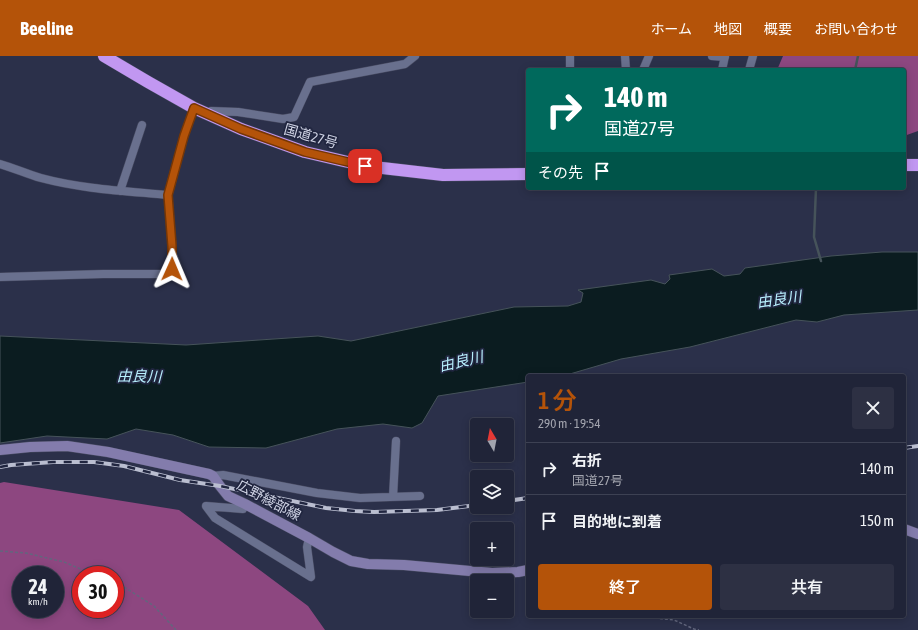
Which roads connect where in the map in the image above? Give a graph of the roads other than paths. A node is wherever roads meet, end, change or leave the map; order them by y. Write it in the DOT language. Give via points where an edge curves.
graph roads {
  1 [pos="104,56"];
  2 [pos="415,56"];
  3 [pos="570,56"];
  4 [pos="625,56"];
  5 [pos="649,56"];
  6 [pos="712,56"];
  7 [pos="753,56"];
  8 [pos="725,57"];
  9 [pos="570,68"];
  10 [pos="626,68"];
  11 [pos="644,68"];
  12 [pos="722,68"];
  13 [pos="750,68"];
  14 [pos="194,108"];
  15 [pos="208,114"];
  16 [pos="142,125"];
  17 [pos="0,164"];
  18 [pos="906,165"];
  19 [pos="918,165"];
  20 [pos="526,174"];
  21 [pos="120,191"];
  22 [pos="168,195"];
  23 [pos="0,277"];
  24 [pos="396,441"];
  25 [pos="0,450"];
  26 [pos="213,476"];
  27 [pos="420,496"];
  28 [pos="393,497"];
  29 [pos="245,504"];
  30 [pos="906,530"];
  31 [pos="918,534"];
  32 [pos="309,538"];
  33 [pos="526,570"];
  1 -- 14 [label="highway, 国道27号"];
  2 -- 15 [label="street" via="405,64 310,82 294,116 283,119 238,112 211,111"];
  3 -- 9 [label="street"];
  4 -- 10 [label="street"];
  5 -- 11 [label="street"];
  6 -- 8 [label="street"];
  7 -- 13 [label="street"];
  8 -- 12 [label="street"];
  14 -- 15 [label="highway, 国道27号"];
  14 -- 22 [label="street"];
  15 -- 20 [label="highway, 国道27号" via="305,152 365,166 443,175"];
  16 -- 21 [label="street"];
  17 -- 21 [label="street" via="41,178"];
  18 -- 19 [label="highway"];
  21 -- 22 [label="street"];
  22 -- 23 [label="street" via="172,246 172,269 169,274"];
  24 -- 28 [label="street"];
  25 -- 26 [label="main road" via="67,446 108,452"];
  26 -- 28 [label="street" via="223,475 317,493 360,498"];
  26 -- 29 [label="main road, 広野綾部線" via="228,496"];
  27 -- 28 [label="street"];
  29 -- 32 [label="main road, 広野綾部線"];
  29 -- 32 [label="street" via="243,509 206,506 215,518 311,577 307,547"];
  30 -- 31 [label="main road"];
  32 -- 33 [label="main road, 広野綾部線" via="351,561 368,564 492,573"];
}
